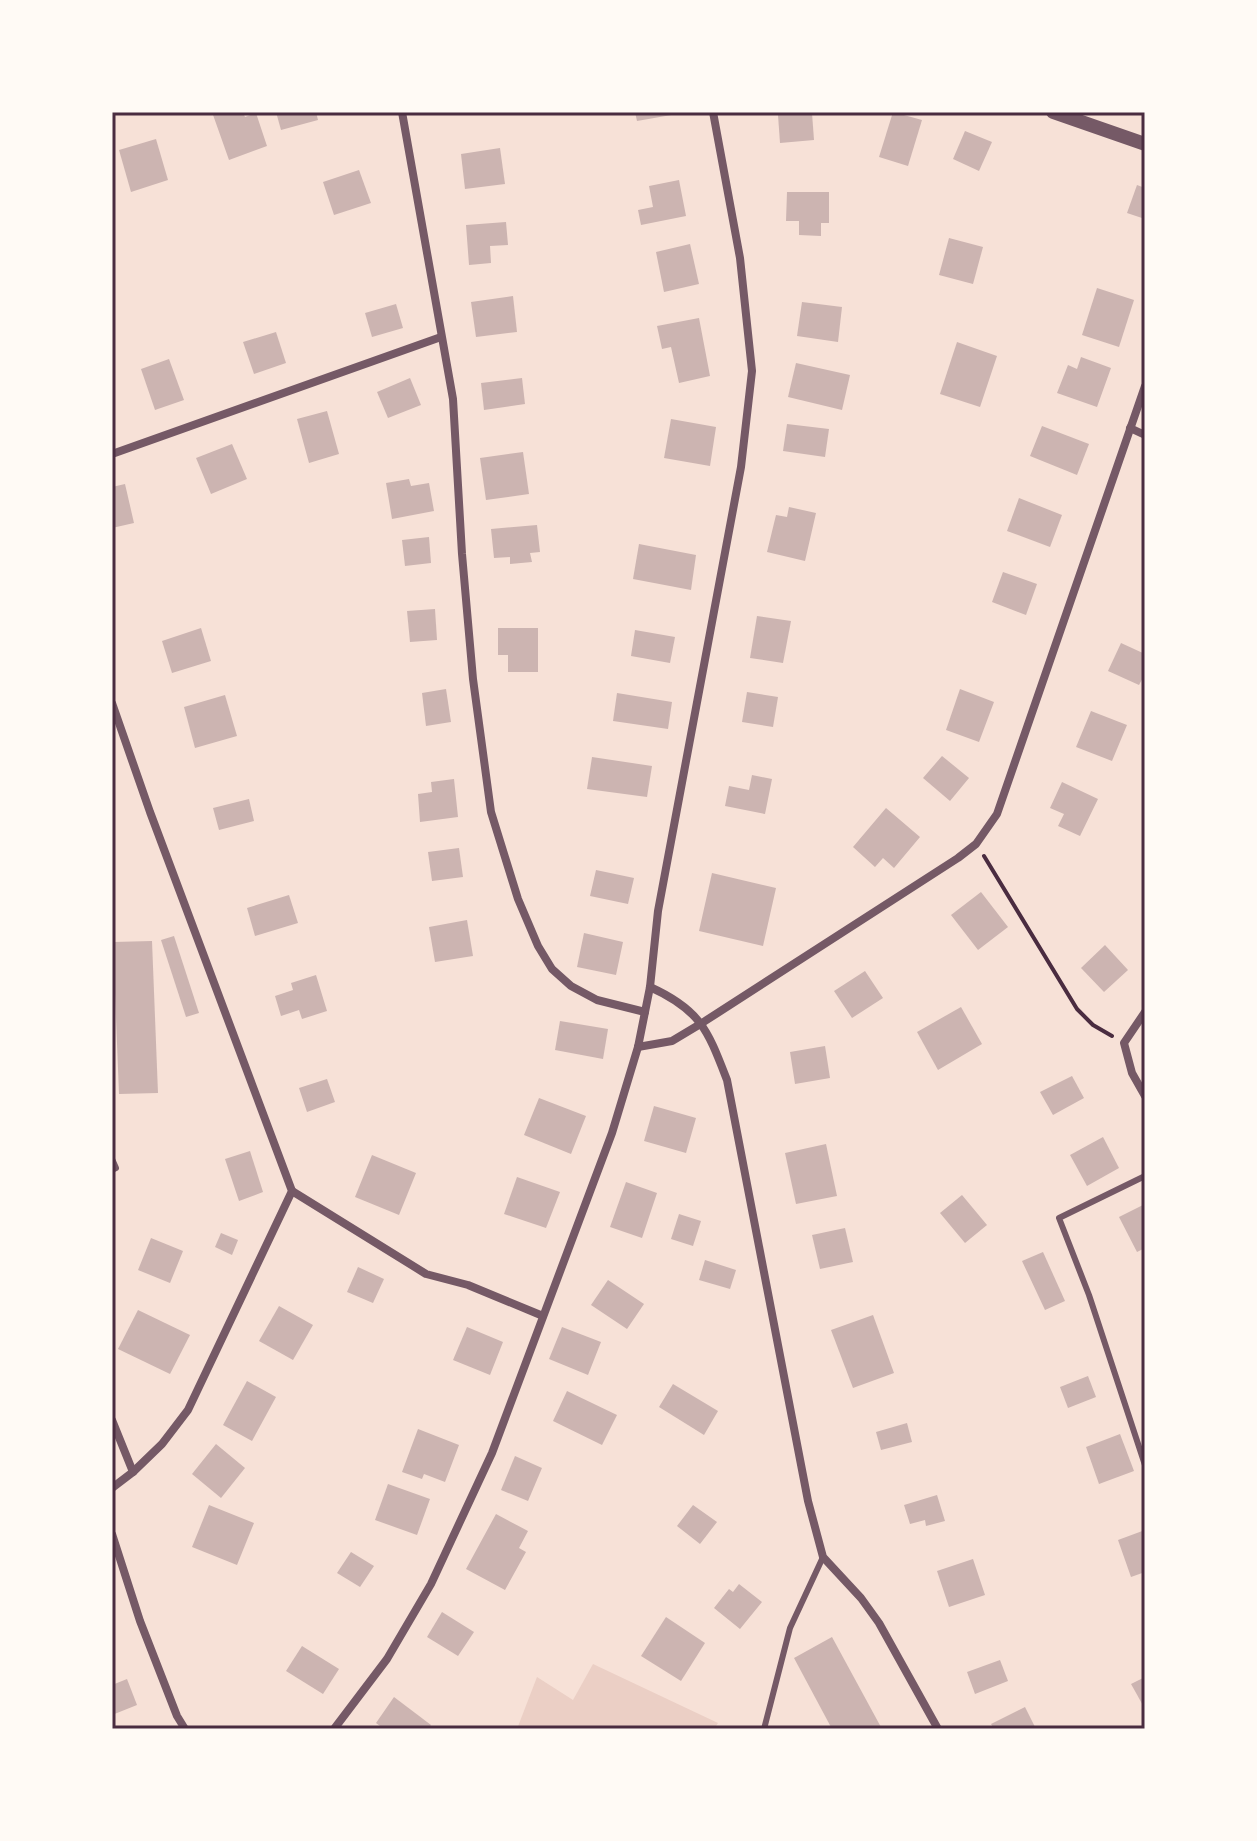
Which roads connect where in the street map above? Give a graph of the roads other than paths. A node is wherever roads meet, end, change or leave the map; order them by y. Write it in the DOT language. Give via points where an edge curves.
graph roads {
  1 [pos="402,112"];
  2 [pos="713,112"];
  3 [pos="1053,112"];
  4 [pos="1145,144"];
  5 [pos="441,337"];
  6 [pos="1145,386"];
  7 [pos="1130,428"];
  8 [pos="1145,435"];
  9 [pos="112,454"];
  10 [pos="112,703"];
  11 [pos="650,987"];
  12 [pos="645,1012"];
  13 [pos="1145,1012"];
  14 [pos="702,1023"];
  15 [pos="638,1047"];
  16 [pos="1145,1096"];
  17 [pos="112,1159"];
  18 [pos="112,1170"];
  19 [pos="1145,1176"];
  20 [pos="292,1191"];
  21 [pos="543,1316"];
  22 [pos="112,1420"];
  23 [pos="1145,1465"];
  24 [pos="133,1472"];
  25 [pos="112,1488"];
  26 [pos="112,1534"];
  27 [pos="823,1557"];
  28 [pos="185,1729"];
  29 [pos="334,1729"];
  30 [pos="764,1729"];
  31 [pos="938,1729"];
  1 -- 5 [label="street"];
  2 -- 11 [label="street" via="740,258 752,371 741,467 658,911"];
  3 -- 4 [label="street"];
  5 -- 9 [label="street"];
  5 -- 12 [label="street" via="453,399 473,679 491,812 518,899 552,969 597,1000"];
  6 -- 7 [label="street"];
  7 -- 8 [label="street"];
  7 -- 14 [label="street" via="997,814 976,844"];
  10 -- 20 [label="street"];
  11 -- 12 [label="street"];
  11 -- 14 [label="street" via="677,1000"];
  12 -- 15 [label="street"];
  13 -- 16 [label="street" via="1124,1043"];
  14 -- 15 [label="street" via="672,1041"];
  14 -- 27 [label="street" via="727,1080"];
  15 -- 21 [label="street" via="612,1133"];
  17 -- 18 [label="lane"];
  19 -- 23 [label="lane" via="1059,1218"];
  20 -- 21 [label="street" via="426,1274"];
  20 -- 24 [label="street" via="188,1410"];
  21 -- 29 [label="street" via="492,1453 431,1584 387,1659"];
  22 -- 24 [label="street"];
  24 -- 25 [label="street"];
  26 -- 28 [label="street" via="140,1621"];
  27 -- 30 [label="lane" via="790,1628"];
  27 -- 31 [label="street" via="879,1623"];
}
